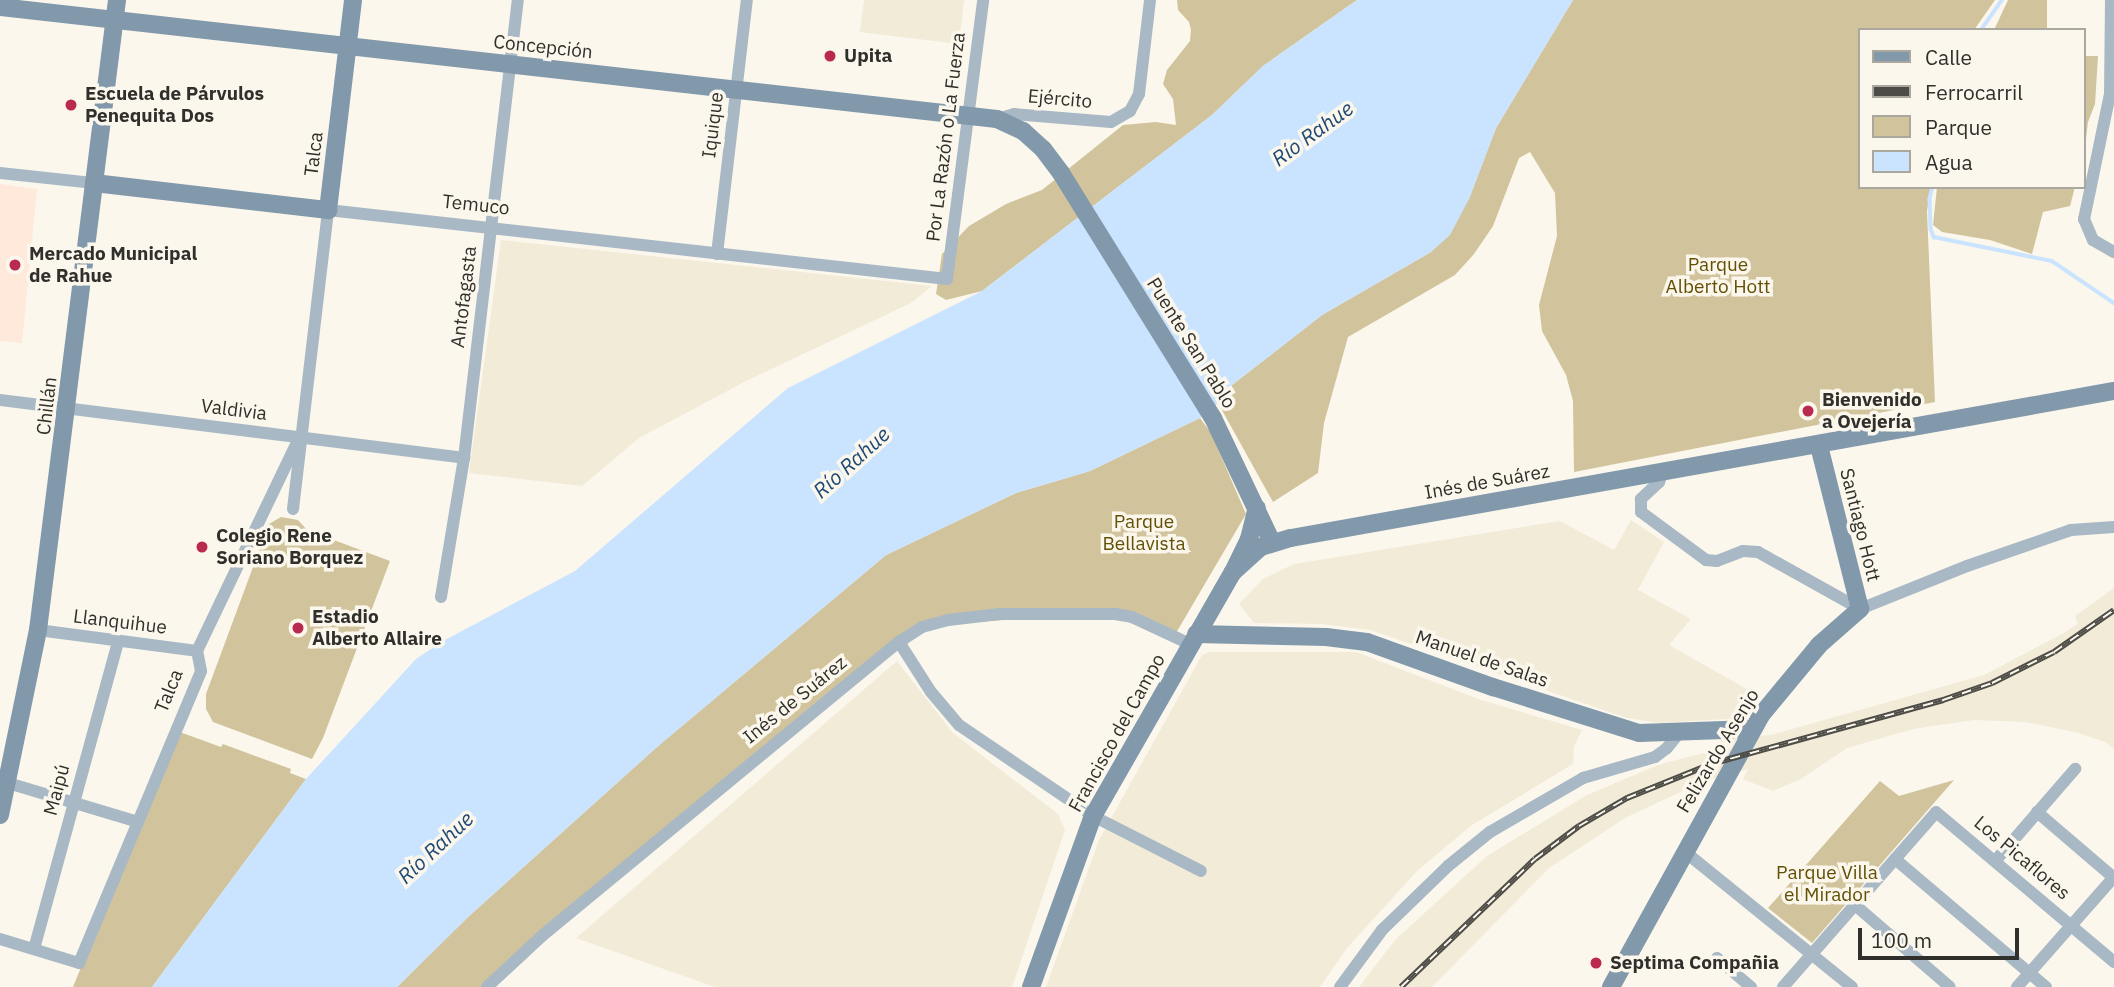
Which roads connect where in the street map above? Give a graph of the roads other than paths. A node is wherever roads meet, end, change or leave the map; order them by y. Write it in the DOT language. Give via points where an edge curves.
graph roads {
  1 [pos="117,0"];
  2 [pos="353,0"];
  3 [pos="518,0"];
  4 [pos="747,0"];
  5 [pos="983,0"];
  6 [pos="1150,0"];
  7 [pos="2111,0"];
  8 [pos="0,7"];
  9 [pos="114,20"];
  10 [pos="347,46"];
  11 [pos="510,64"];
  12 [pos="737,90"];
  13 [pos="970,117"];
  14 [pos="997,119"];
  15 [pos="0,173"];
  16 [pos="1061,173"];
  17 [pos="94,183"];
  18 [pos="328,210"];
  19 [pos="492,228"];
  20 [pos="2114,252"];
  21 [pos="718,254"];
  22 [pos="947,279"];
  23 [pos="2114,391"];
  24 [pos="0,400"];
  25 [pos="68,410"];
  26 [pos="300,438"];
  27 [pos="1821,447"];
  28 [pos="464,458"];
  29 [pos="1664,472"];
  30 [pos="1257,508"];
  31 [pos="293,509"];
  32 [pos="2114,527"];
  33 [pos="1272,542"];
  34 [pos="1233,572"];
  35 [pos="441,597"];
  36 [pos="1860,610"];
  37 [pos="38,630"];
  38 [pos="1193,639"];
  39 [pos="118,642"];
  40 [pos="899,642"];
  41 [pos="197,651"];
  42 [pos="1752,729"];
  43 [pos="1679,733"];
  44 [pos="2075,769"];
  45 [pos="8,783"];
  46 [pos="73,802"];
  47 [pos="2038,812"];
  48 [pos="0,815"];
  49 [pos="1093,816"];
  50 [pos="138,822"];
  51 [pos="1684,850"];
  52 [pos="1895,859"];
  53 [pos="1996,860"];
  54 [pos="1201,872"];
  55 [pos="2113,878"];
  56 [pos="1855,905"];
  57 [pos="2071,925"];
  58 [pos="0,939"];
  59 [pos="34,949"];
  60 [pos="1812,953"];
  61 [pos="1717,958"];
  62 [pos="2114,962"];
  63 [pos="2029,973"];
  64 [pos="487,987"];
  65 [pos="1031,987"];
  66 [pos="1340,987"];
  67 [pos="1611,987"];
  68 [pos="1751,987"];
  69 [pos="1783,987"];
  70 [pos="1852,987"];
  71 [pos="1950,987"];
  72 [pos="2017,987"];
  73 [pos="2046,987"];
  1 -- 9 [label="street, Chillán"];
  2 -- 10 [label="street, Talca"];
  3 -- 11 [label="street, Antofagasta"];
  4 -- 12 [label="street, Iquique"];
  5 -- 13 [label="street, Por La Razón o La Fuerza"];
  6 -- 14 [label="street, Ejército" via="1139,94 1130,111 1111,122 1014,114"];
  7 -- 20 [label="street" via="2110,94 2086,210 2087,230 2093,240"];
  8 -- 9 [label="street, Concepción"];
  9 -- 10 [label="street, Concepción"];
  9 -- 17 [label="street, Chillán"];
  10 -- 11 [label="street, Concepción"];
  10 -- 18 [label="street, Talca"];
  11 -- 12 [label="street, Concepción"];
  11 -- 19 [label="street, Antofagasta"];
  12 -- 13 [label="street, Concepción"];
  12 -- 21 [label="street, Iquique"];
  13 -- 14 [label="street, Concepción"];
  13 -- 22 [label="street, Por La Razón o La Fuerza"];
  14 -- 16 [label="street, Concepción" via="1023,131"];
  15 -- 17 [label="street, Temuco"];
  16 -- 30 [label="street, Puente San Pablo" via="1213,418"];
  17 -- 18 [label="street, Temuco"];
  17 -- 25 [label="street, Chillán"];
  18 -- 19 [label="street, Temuco"];
  18 -- 26 [label="street, Talca"];
  19 -- 21 [label="street, Temuco"];
  19 -- 28 [label="street, Antofagasta"];
  21 -- 22 [label="street, Temuco"];
  23 -- 27 [label="street, Inés de Suárez" via="1898,430 1862,443"];
  24 -- 25 [label="street, Valdivia"];
  25 -- 26 [label="street, Valdivia"];
  25 -- 37 [label="street, Chillán"];
  26 -- 28 [label="street, Valdivia"];
  26 -- 31 [label="street, Talca"];
  26 -- 41 [label="street, Talca"];
  27 -- 29 [label="street, Inés de Suárez"];
  27 -- 36 [label="street, Santiago Hott"];
  28 -- 35 [label="street, Antofagasta"];
  29 -- 33 [label="street, Inés de Suárez"];
  29 -- 36 [label="street" via="1641,499 1640,509 1706,560 1758,552"];
  30 -- 33 [label="street, Puente San Pablo"];
  30 -- 34 [label="street, Francisco del Campo" via="1249,540"];
  32 -- 36 [label="street, Felizardo Asenjo" via="2071,530"];
  33 -- 34 [label="street, Inés de Suárez"];
  34 -- 38 [label="street, Francisco del Campo"];
  36 -- 42 [label="street, Felizardo Asenjo" via="1813,651"];
  37 -- 39 [label="street, Llanquihue"];
  37 -- 45 [label="street, Chillán"];
  38 -- 40 [label="street, Inés de Suárez" via="1115,614 1000,614 922,627"];
  38 -- 43 [label="street, Manuel de Salas" via="1354,639 1620,728"];
  38 -- 49 [label="street, Francisco del Campo"];
  39 -- 41 [label="street, Llanquihue"];
  39 -- 46 [label="street, Maipú"];
  40 -- 49 [label="street" via="959,725"];
  40 -- 64 [label="street, Inés de Suárez" via="543,935"];
  41 -- 50 [label="street, Talca" via="201,671"];
  42 -- 43 [label="street, Manuel de Salas"];
  42 -- 51 [label="street, Felizardo Asenjo"];
  43 -- 66 [label="street" via="1655,757 1568,785 1490,832 1382,930"];
  44 -- 47 [label="street"];
  45 -- 46 [label="street"];
  45 -- 48 [label="street, Chillán"];
  46 -- 50 [label="street"];
  46 -- 59 [label="street, Maipú"];
  47 -- 53 [label="street"];
  47 -- 55 [label="street"];
  49 -- 54 [label="street"];
  49 -- 65 [label="street, Francisco del Campo"];
  50 -- 59 [label="street, Talca" via="79,964"];
  51 -- 60 [label="street"];
  51 -- 67 [label="street, Felizardo Asenjo"];
  52 -- 53 [label="street, Los Picaflores" via="1936,812"];
  52 -- 56 [label="street"];
  52 -- 63 [label="street"];
  53 -- 57 [label="street, Los Picaflores"];
  55 -- 57 [label="street"];
  56 -- 60 [label="street"];
  56 -- 71 [label="street"];
  57 -- 62 [label="street, Los Picaflores"];
  57 -- 63 [label="street"];
  58 -- 59 [label="street"];
  60 -- 69 [label="street"];
  60 -- 70 [label="street"];
  61 -- 68 [label="street"];
  63 -- 72 [label="street"];
  63 -- 73 [label="street"];
}
